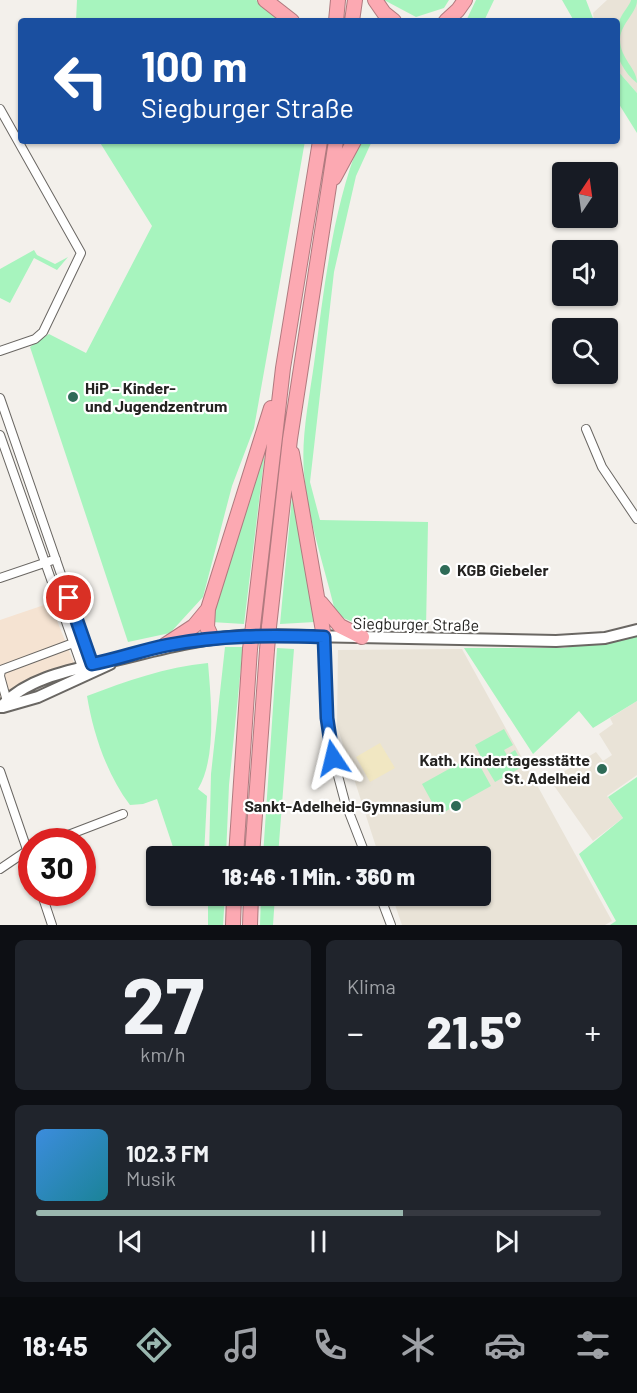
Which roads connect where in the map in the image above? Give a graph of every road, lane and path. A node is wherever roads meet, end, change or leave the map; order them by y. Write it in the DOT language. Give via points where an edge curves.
graph roads {
  1 [pos="265,0"];
  2 [pos="338,0"];
  3 [pos="355,0"];
  4 [pos="375,0"];
  5 [pos="465,0"];
  6 [pos="471,0"];
  7 [pos="288,18"];
  8 [pos="336,18"];
  9 [pos="352,18"];
  10 [pos="390,18"];
  11 [pos="449,18"];
  12 [pos="462,18"];
  13 [pos="0,109"];
  14 [pos="18,141"];
  15 [pos="20,144"];
  16 [pos="319,144"];
  17 [pos="336,144"];
  18 [pos="352,144"];
  19 [pos="329,188"];
  20 [pos="0,351"];
  21 [pos="283,368"];
  22 [pos="0,398"];
  23 [pos="586,429"];
  24 [pos="0,435"];
  25 [pos="290,439"];
  26 [pos="637,519"];
  27 [pos="56,559"];
  28 [pos="45,562"];
  29 [pos="0,578"];
  30 [pos="318,598"];
  31 [pos="208,609"];
  32 [pos="637,630"];
  33 [pos="324,637"];
  34 [pos="362,637"];
  35 [pos="212,638"];
  36 [pos="84,640"];
  37 [pos="73,643"];
  38 [pos="165,645"];
  39 [pos="87,669"];
  40 [pos="4,706"];
  41 [pos="0,771"];
  42 [pos="123,814"];
  43 [pos="21,828"];
  44 [pos="86,828"];
  45 [pos="237,846"];
  46 [pos="253,846"];
  47 [pos="362,846"];
  48 [pos="18,857"];
  49 [pos="0,869"];
  50 [pos="46,906"];
  51 [pos="234,906"];
  52 [pos="250,906"];
  53 [pos="384,906"];
  54 [pos="52,925"];
  55 [pos="233,925"];
  56 [pos="249,925"];
  57 [pos="391,925"];
  1 -- 7 [label="highway"];
  2 -- 8 [label="highway"];
  3 -- 9 [label="highway"];
  4 -- 10 [label="highway"];
  5 -- 11 [label="highway"];
  6 -- 12 [label="highway"];
  13 -- 14 [label="street"];
  15 -- 20 [label="street" via="81,253 43,332 35,339"];
  16 -- 21 [label="highway"];
  17 -- 19 [label="highway"];
  18 -- 19 [label="highway"];
  19 -- 25 [label="highway"];
  21 -- 31 [label="highway"];
  21 -- 45 [label="highway, bridge" via="250,649"];
  22 -- 27 [label="street"];
  23 -- 26 [label="street" via="602,467"];
  24 -- 28 [label="street"];
  25 -- 30 [label="highway"];
  25 -- 46 [label="highway, bridge" via="269,627"];
  27 -- 28 [label="street"];
  27 -- 36 [label="street"];
  28 -- 29 [label="street"];
  28 -- 37 [label="street"];
  30 -- 33 [label="highway"];
  30 -- 34 [label="highway" via="337,624"];
  31 -- 35 [label="highway" via="207,627"];
  31 -- 38 [label="highway" via="194,626"];
  32 -- 34 [label="main road, Siegburger Straße" via="605,638 556,641"];
  33 -- 34 [label="main road, Siegburger Straße"];
  33 -- 35 [label="main road, Siegburger Straße"];
  33 -- 47 [label="street" via="329,742"];
  35 -- 38 [label="main road, Siegburger Straße"];
  36 -- 37 [label="street, Siegburger Straße"];
  36 -- 39 [label="street"];
  37 -- 39 [label="street"];
  37 -- 40 [label="street, Siegburger Straße" via="1,670"];
  38 -- 39 [label="main road, Siegburger Straße"];
  39 -- 40 [label="main road, Siegburger Straße" via="51,677"];
  41 -- 43 [label="street"];
  42 -- 44 [label="street"];
  48 -- 49 [label="street"];
  50 -- 54 [label="street"];
  51 -- 55 [label="highway"];
  52 -- 56 [label="highway"];
  53 -- 57 [label="street"];
}
